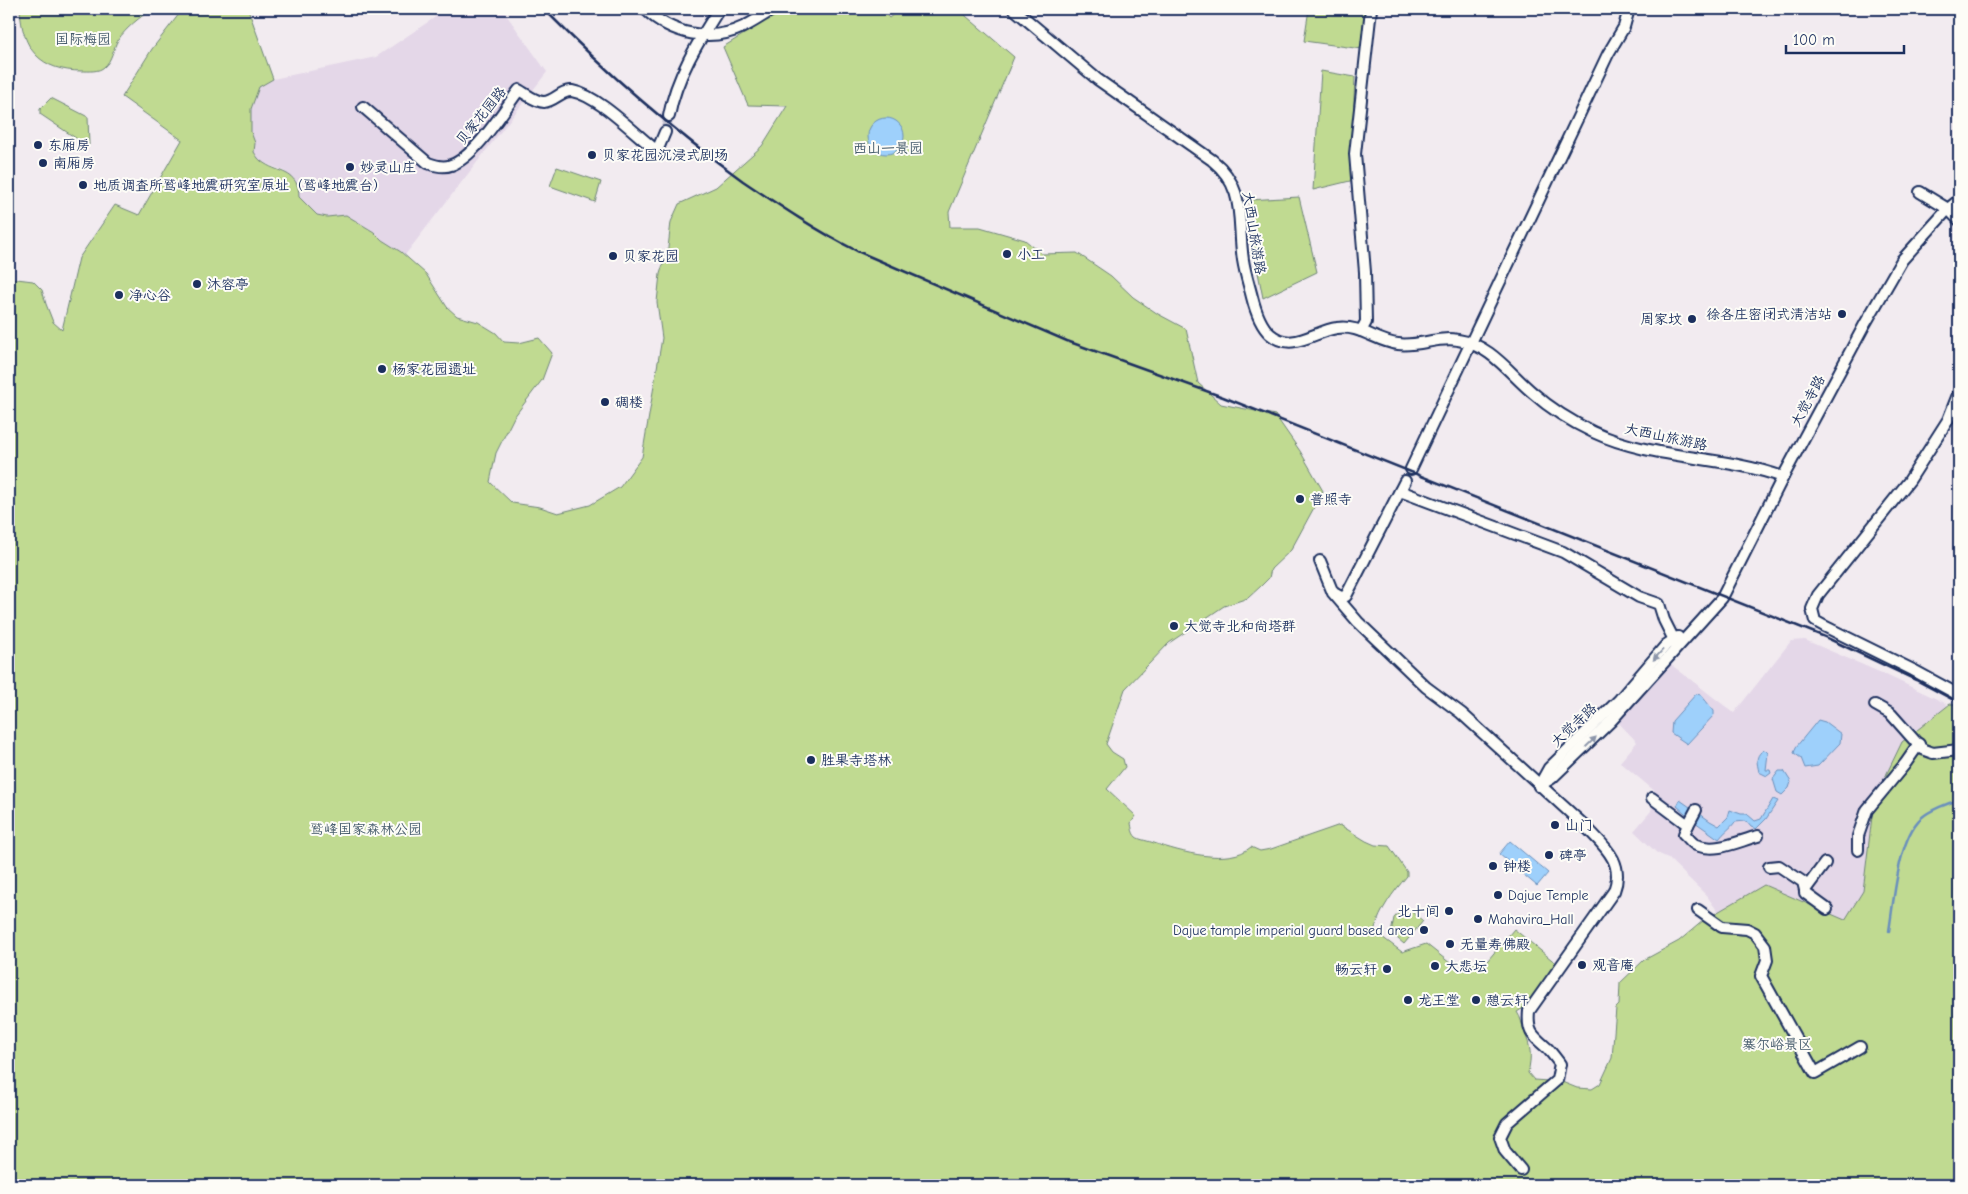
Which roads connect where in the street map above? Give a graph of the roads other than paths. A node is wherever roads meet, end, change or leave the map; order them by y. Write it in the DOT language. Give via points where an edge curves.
graph roads {
  1 [pos="645,9"];
  2 [pos="719,9"];
  3 [pos="774,9"];
  4 [pos="1014,9"];
  5 [pos="1371,9"];
  6 [pos="1629,9"];
  7 [pos="703,35"];
  8 [pos="363,107"];
  9 [pos="669,116"];
  10 [pos="666,132"];
  11 [pos="1920,192"];
  12 [pos="1959,200"];
  13 [pos="1948,209"];
  14 [pos="1959,220"];
  15 [pos="1361,331"];
  16 [pos="1470,343"];
  17 [pos="1959,392"];
  18 [pos="1411,469"];
  19 [pos="1784,477"];
  20 [pos="1405,481"];
  21 [pos="1400,491"];
  22 [pos="1320,561"];
  23 [pos="1333,593"];
  24 [pos="1696,626"];
  25 [pos="1674,640"];
  26 [pos="1959,695"];
  27 [pos="1875,705"];
  28 [pos="1919,744"];
  29 [pos="1959,750"];
  30 [pos="1539,786"];
  31 [pos="1652,798"];
  32 [pos="1696,810"];
  33 [pos="1688,825"];
  34 [pos="1758,836"];
  35 [pos="1858,850"];
  36 [pos="1825,863"];
  37 [pos="1769,867"];
  38 [pos="1805,890"];
  39 [pos="1827,909"];
  40 [pos="1698,910"];
  41 [pos="1860,1048"];
  42 [pos="1521,1170"];
  1 -- 7 [label="street" via="672,28"];
  2 -- 7 [label="street"];
  3 -- 7 [label="street" via="744,27 713,36"];
  4 -- 15 [label="street, 大西山旅游路" via="1097,79 1212,160 1225,173 1239,205 1243,261 1248,282 1261,321 1269,333 1277,339 1291,342 1337,328"];
  5 -- 15 [label="street" via="1355,154 1365,272 1366,322"];
  6 -- 16 [label="street" via="1624,27 1608,54"];
  7 -- 9 [label="street" via="677,84"];
  8 -- 10 [label="street, 贝家花园路" via="428,163 441,167 466,157 519,90 544,102 564,92 586,96 602,105 657,151"];
  11 -- 13 [label="street"];
  12 -- 13 [label="street, 大觉寺路"];
  13 -- 14 [label="street"];
  13 -- 19 [label="street, 大觉寺路" via="1902,260"];
  15 -- 16 [label="street, 大西山旅游路" via="1383,342 1400,345 1446,339"];
  16 -- 18 [label="street"];
  16 -- 19 [label="street, 大西山旅游路" via="1491,353 1547,404 1592,432 1637,448 1763,469"];
  17 -- 26 [label="street" via="1948,420 1909,481 1818,595 1812,609 1815,621"];
  19 -- 24 [label="street, 大觉寺路" via="1722,598"];
  20 -- 21 [label="street"];
  21 -- 23 [label="street" via="1346,596"];
  21 -- 25 [label="street" via="1564,552 1639,597 1659,604"];
  22 -- 23 [label="street"];
  23 -- 30 [label="street" via="1358,622 1426,687 1461,713"];
  24 -- 25 [label="street, 大觉寺路"];
  30 -- 24 [label="street, 大觉寺路, one-way" via="1555,775 1610,722"];
  25 -- 30 [label="street, 大觉寺路, one-way" via="1601,720 1549,768"];
  27 -- 28 [label="street" via="1892,714"];
  28 -- 29 [label="street" via="1933,753"];
  28 -- 35 [label="street" via="1867,810 1858,836"];
  30 -- 42 [label="street" via="1606,847 1616,864 1618,881 1529,1011 1528,1026 1534,1038 1560,1064 1557,1080 1507,1123 1500,1138 1505,1151"];
  31 -- 33 [label="street"];
  32 -- 33 [label="street"];
  33 -- 34 [label="street" via="1684,834 1694,844 1708,847 1717,848"];
  36 -- 38 [label="street"];
  37 -- 38 [label="street" via="1779,866 1804,882"];
  38 -- 39 [label="street"];
  40 -- 41 [label="street" via="1722,927 1755,933 1765,946 1767,960 1761,976 1815,1073"];
}
